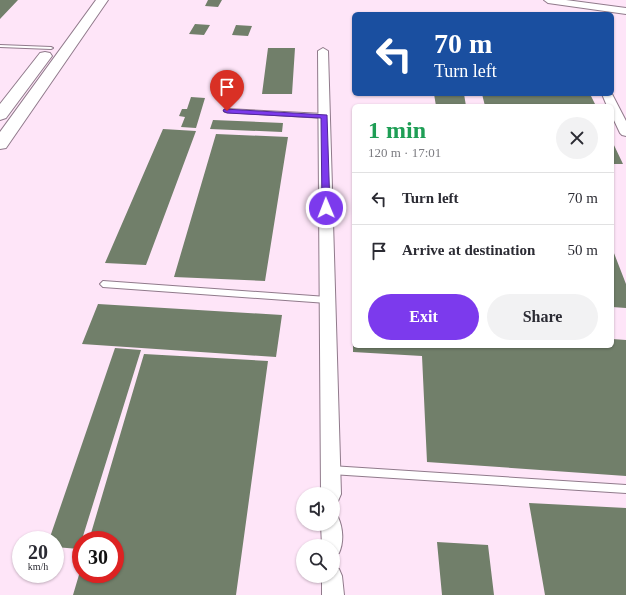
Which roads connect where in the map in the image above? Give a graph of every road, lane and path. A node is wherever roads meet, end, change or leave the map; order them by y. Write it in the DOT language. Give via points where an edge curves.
graph roads {
  1 [pos="86,0"];
  2 [pos="102,0"];
  3 [pos="548,0"];
  4 [pos="626,11"];
  5 [pos="68,24"];
  6 [pos="59,36"];
  7 [pos="0,46"];
  8 [pos="50,48"];
  9 [pos="68,48"];
  10 [pos="323,51"];
  11 [pos="614,108"];
  12 [pos="227,111"];
  13 [pos="0,115"];
  14 [pos="324,116"];
  15 [pos="626,133"];
  16 [pos="0,144"];
  17 [pos="103,284"];
  18 [pos="327,300"];
  19 [pos="330,470"];
  20 [pos="331,487"];
  21 [pos="626,490"];
  22 [pos="332,583"];
  23 [pos="333,595"];
  1 -- 5 [label="main road"];
  2 -- 9 [label="main road"];
  3 -- 4 [label="street"];
  6 -- 8 [label="main road"];
  7 -- 8 [label="lane"];
  8 -- 9 [label="main road"];
  8 -- 13 [label="main road"];
  9 -- 16 [label="main road"];
  10 -- 14 [label="street"];
  11 -- 15 [label="street"];
  12 -- 14 [label="lane"];
  14 -- 18 [label="street"];
  17 -- 18 [label="lane"];
  18 -- 19 [label="street"];
  19 -- 20 [label="street"];
  19 -- 21 [label="lane"];
  22 -- 23 [label="street"];
}
